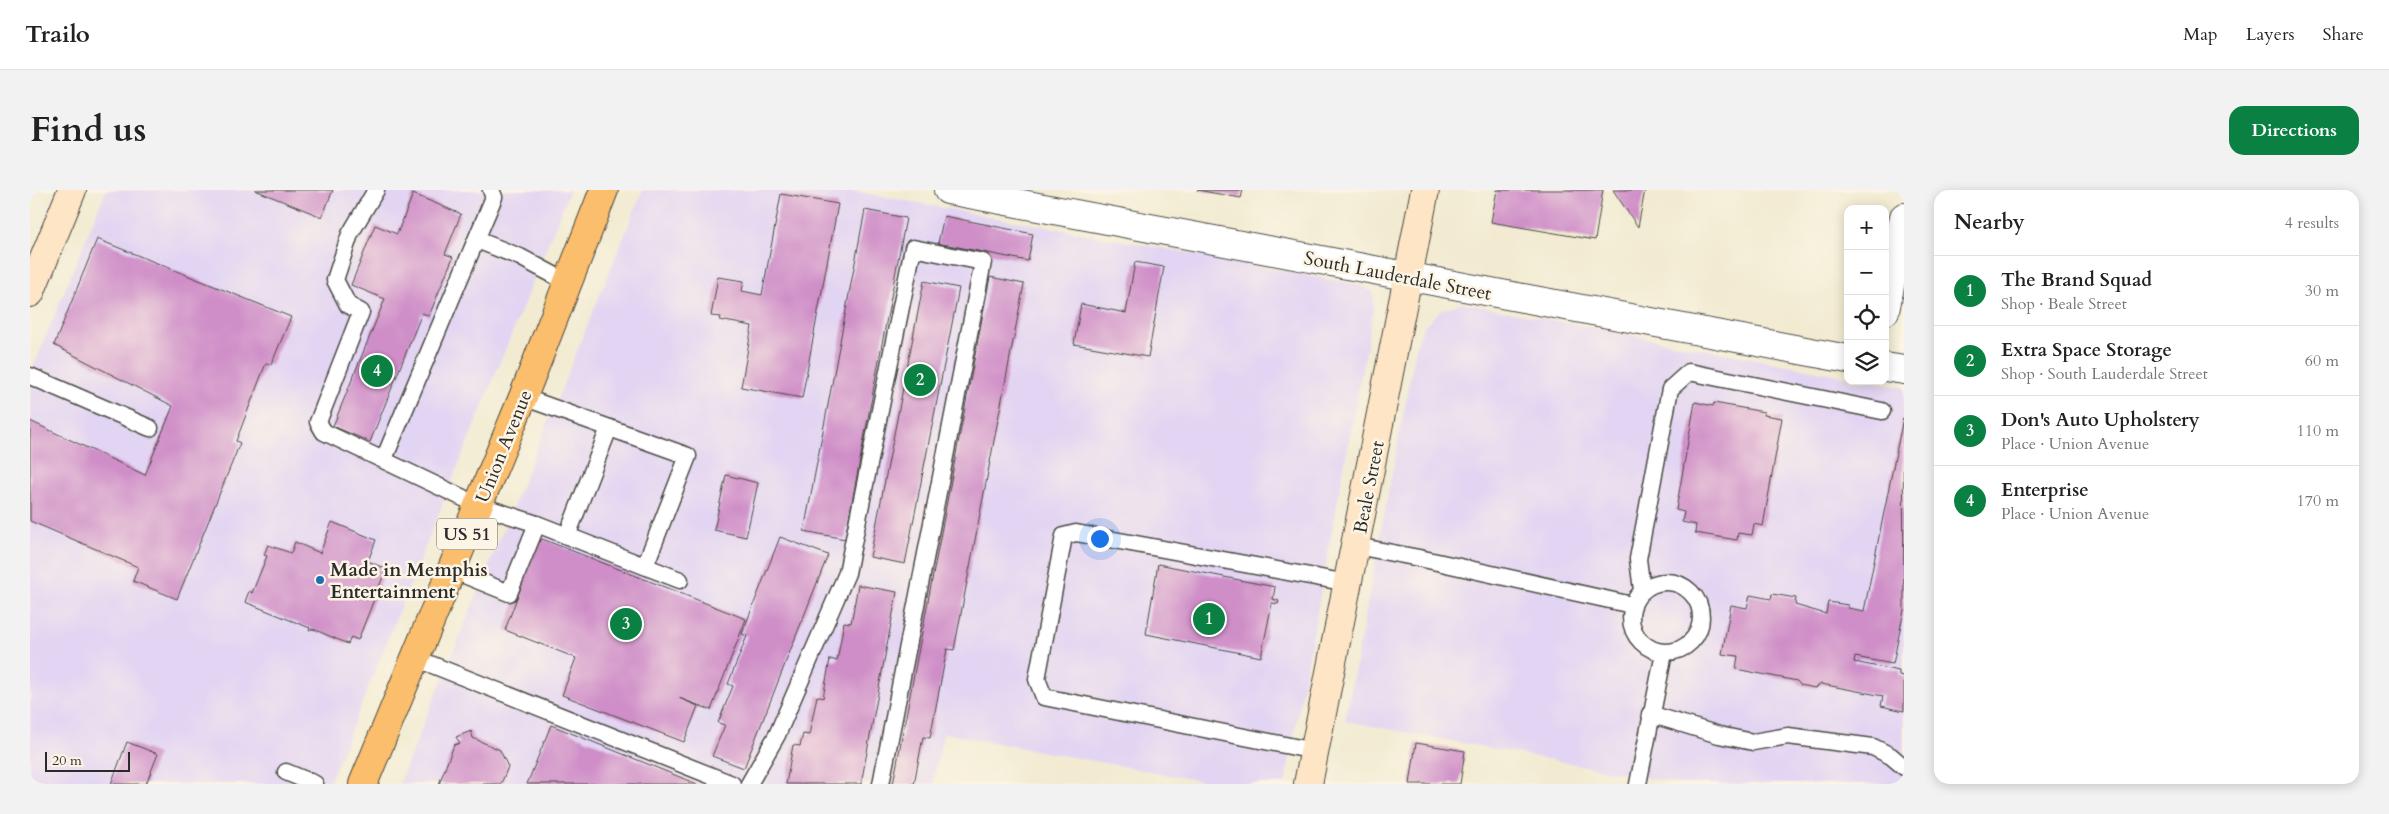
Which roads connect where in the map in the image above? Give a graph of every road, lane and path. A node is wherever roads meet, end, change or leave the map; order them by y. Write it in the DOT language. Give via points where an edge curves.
graph roads {
  1 [pos="72,190"];
  2 [pos="376,190"];
  3 [pos="491,190"];
  4 [pos="604,190"];
  5 [pos="948,190"];
  6 [pos="1425,190"];
  7 [pos="1904,217"];
  8 [pos="477,240"];
  9 [pos="1410,277"];
  10 [pos="567,282"];
  11 [pos="30,293"];
  12 [pos="1888,295"];
  13 [pos="1844,358"];
  14 [pos="1889,368"];
  15 [pos="1904,370"];
  16 [pos="30,376"];
  17 [pos="523,397"];
  18 [pos="1882,412"];
  19 [pos="150,428"];
  20 [pos="609,428"];
  21 [pos="384,459"];
  22 [pos="478,505"];
  23 [pos="538,524"];
  24 [pos="568,536"];
  25 [pos="1356,546"];
  26 [pos="645,566"];
  27 [pos="452,570"];
  28 [pos="680,580"];
  29 [pos="1348,583"];
  30 [pos="1642,590"];
  31 [pos="1632,605"];
  32 [pos="1664,653"];
  33 [pos="415,658"];
  34 [pos="1650,714"];
  35 [pos="1315,751"];
  36 [pos="1904,768"];
  37 [pos="286,772"];
  38 [pos="315,784"];
  39 [pos="363,784"];
  40 [pos="732,784"];
  41 [pos="748,784"];
  42 [pos="881,784"];
  43 [pos="1308,784"];
  44 [pos="1638,784"];
  1 -- 11 [label="street"];
  2 -- 21 [label="lane" via="350,234 335,280 348,305 361,312 318,422 324,432"];
  3 -- 8 [label="lane" via="494,197"];
  4 -- 10 [label="main road, Union Avenue / US 51"];
  5 -- 9 [label="street, South Lauderdale Street"];
  6 -- 9 [label="street, Beale Street"];
  7 -- 12 [label="street"];
  8 -- 10 [label="lane" via="520,257"];
  8 -- 21 [label="lane"];
  9 -- 13 [label="street, South Lauderdale Street"];
  9 -- 25 [label="street, Beale Street"];
  10 -- 17 [label="main road, Union Avenue / US 51"];
  14 -- 15 [label="street"];
  16 -- 19 [label="lane"];
  17 -- 20 [label="lane"];
  17 -- 22 [label="main road, Union Avenue / US 51"];
  18 -- 30 [label="lane" via="1689,372 1670,389 1638,560"];
  20 -- 24 [label="lane"];
  20 -- 26 [label="lane" via="688,456"];
  21 -- 22 [label="lane"];
  22 -- 23 [label="lane"];
  22 -- 27 [label="main road, Union Avenue / US 51"];
  23 -- 24 [label="lane"];
  23 -- 27 [label="lane" via="509,593"];
  24 -- 26 [label="lane"];
  25 -- 29 [label="street, Beale Street"];
  25 -- 31 [label="lane"];
  26 -- 28 [label="lane"];
  27 -- 33 [label="main road, Union Avenue / US 51"];
  29 -- 35 [label="street, Beale Street"];
  29 -- 35 [label="lane" via="1076,534 1064,536 1037,679 1044,697"];
  30 -- 31 [label="lane"];
  30 -- 32 [label="lane" via="1656,582 1678,583 1696,598 1700,608 1701,620 1692,640 1683,648"];
  31 -- 32 [label="lane" via="1632,629 1638,640 1648,648"];
  32 -- 34 [label="lane"];
  33 -- 39 [label="main road, Union Avenue / US 51"];
  33 -- 40 [label="lane"];
  34 -- 36 [label="lane" via="1753,742 1788,736 1873,747 1891,756"];
  34 -- 44 [label="lane"];
  35 -- 43 [label="street, Beale Street"];
  37 -- 38 [label="lane"];
  41 -- 42 [label="lane" via="777,735 848,573 912,248 983,262"];
}
